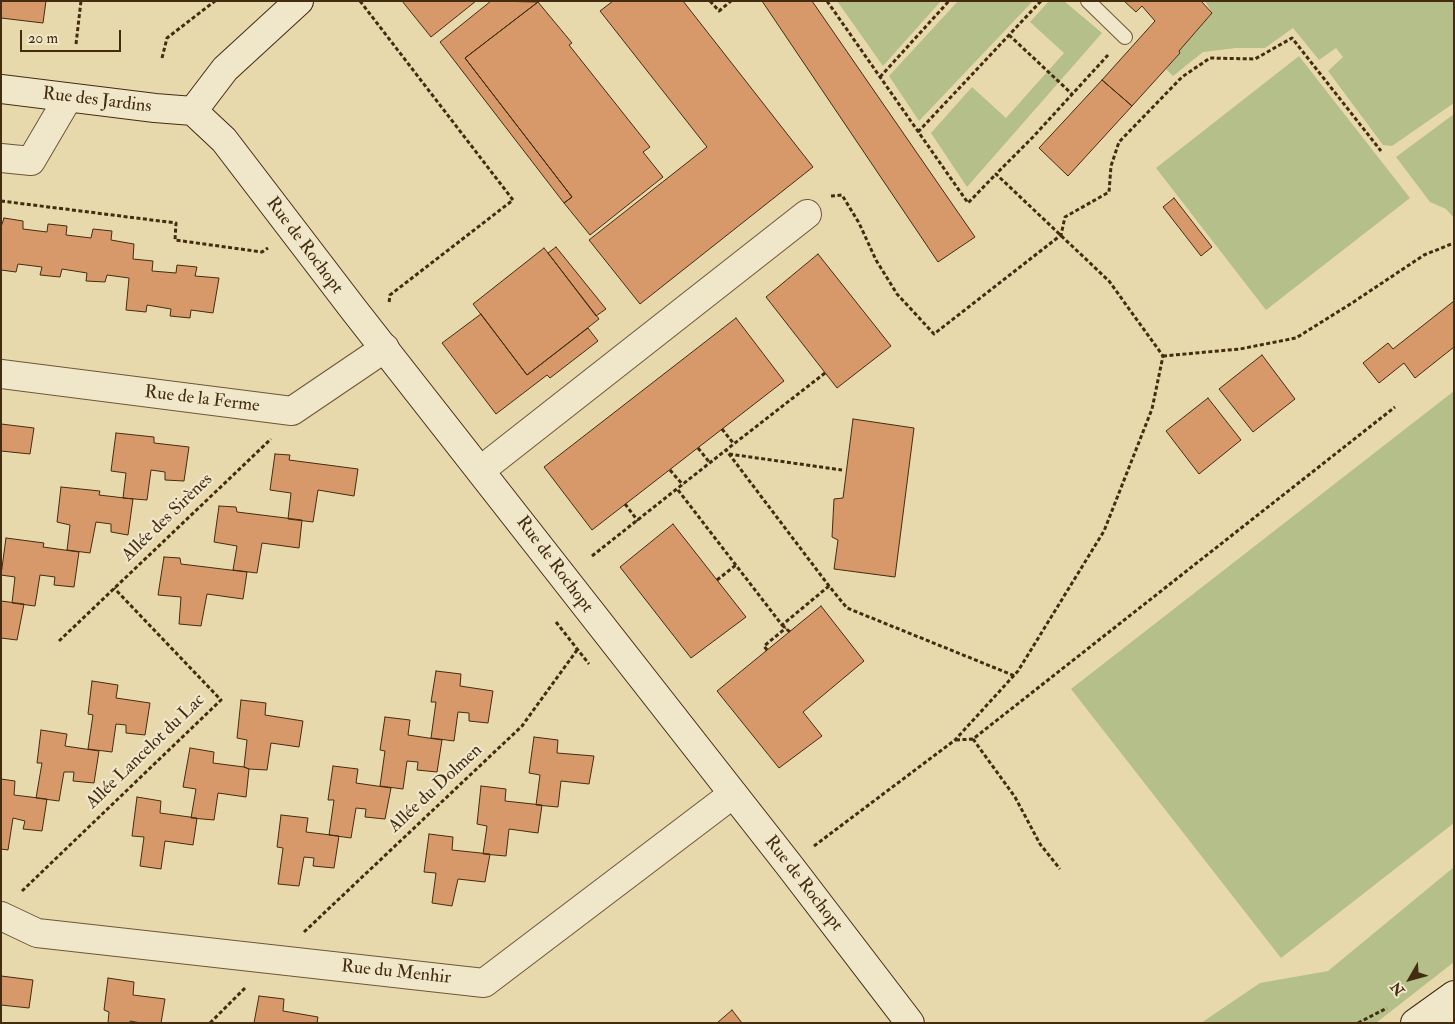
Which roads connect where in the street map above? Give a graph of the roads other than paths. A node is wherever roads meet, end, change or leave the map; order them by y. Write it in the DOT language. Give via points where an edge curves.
graph roads {
  1 [pos="299,1"];
  2 [pos="1088,1"];
  3 [pos="1125,37"];
  4 [pos="1,90"];
  5 [pos="68,98"];
  6 [pos="193,111"];
  7 [pos="1,158"];
  8 [pos="807,214"];
  9 [pos="385,348"];
  10 [pos="1,374"];
  11 [pos="481,470"];
  12 [pos="733,794"];
  13 [pos="8,907"];
  14 [pos="1454,995"];
  15 [pos="1454,1020"];
  16 [pos="910,1023"];
  17 [pos="1415,1023"];
  18 [pos="1451,1023"];
  1 -- 6 [label="street" via="225,69"];
  2 -- 3 [label="lane"];
  4 -- 5 [label="street, Rue des Jardins"];
  5 -- 6 [label="street, Rue des Jardins"];
  5 -- 7 [label="street" via="31,161"];
  6 -- 9 [label="street, Rue de Rochopt" via="224,140"];
  8 -- 11 [label="street"];
  9 -- 10 [label="street, Rue de la Ferme" via="292,411"];
  9 -- 11 [label="street, Rue de Rochopt"];
  11 -- 12 [label="street, Rue de Rochopt"];
  12 -- 13 [label="street, Rue du Menhir" via="484,983 37,932"];
  12 -- 16 [label="street, Rue de Rochopt"];
  14 -- 17 [label="street"];
  15 -- 18 [label="street"];
}
